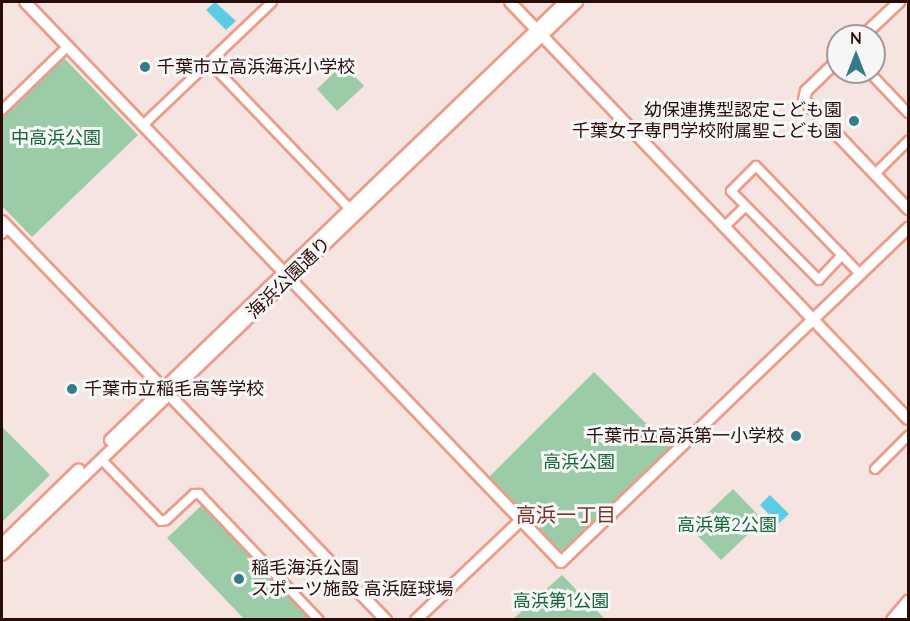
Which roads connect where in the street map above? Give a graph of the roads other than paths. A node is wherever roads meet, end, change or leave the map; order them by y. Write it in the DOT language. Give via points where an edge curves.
graph roads {
  1 [pos="25,2"];
  2 [pos="272,2"];
  3 [pos="510,2"];
  4 [pos="565,2"];
  5 [pos="577,2"];
  6 [pos="897,2"];
  7 [pos="875,24"];
  8 [pos="539,32"];
  9 [pos="67,47"];
  10 [pos="208,62"];
  11 [pos="826,72"];
  12 [pos="881,84"];
  13 [pos="2,110"];
  14 [pos="909,113"];
  15 [pos="143,125"];
  16 [pos="909,141"];
  17 [pos="875,174"];
  18 [pos="746,206"];
  19 [pos="350,209"];
  20 [pos="909,209"];
  21 [pos="4,227"];
  22 [pos="724,227"];
  23 [pos="909,228"];
  24 [pos="842,255"];
  25 [pos="861,274"];
  26 [pos="286,275"];
  27 [pos="813,319"];
  28 [pos="165,392"];
  29 [pos="909,419"];
  30 [pos="909,436"];
  31 [pos="101,459"];
  32 [pos="875,469"];
  33 [pos="521,520"];
  34 [pos="2,544"];
  35 [pos="2,555"];
  36 [pos="909,600"];
  37 [pos="909,615"];
  38 [pos="320,620"];
  39 [pos="386,620"];
  40 [pos="416,620"];
  41 [pos="892,620"];
  42 [pos="905,620"];
  1 -- 9 [label="street"];
  2 -- 10 [label="street"];
  3 -- 8 [label="street"];
  4 -- 8 [label="street, 海浜公園通り"];
  5 -- 8 [label="street, 海浜公園通り"];
  6 -- 7 [label="street"];
  8 -- 19 [label="street, 海浜公園通り"];
  8 -- 22 [label="street"];
  8 -- 26 [label="street, 海浜公園通り"];
  9 -- 13 [label="street"];
  9 -- 15 [label="street"];
  10 -- 15 [label="street"];
  10 -- 19 [label="street"];
  11 -- 17 [label="street" via="806,91 804,100"];
  12 -- 14 [label="street"];
  15 -- 26 [label="street"];
  16 -- 17 [label="street"];
  17 -- 20 [label="street"];
  18 -- 22 [label="street"];
  18 -- 24 [label="street" via="819,280"];
  18 -- 24 [label="street" via="731,192 756,166"];
  19 -- 26 [label="street, 海浜公園通り"];
  21 -- 28 [label="street"];
  22 -- 27 [label="street"];
  23 -- 25 [label="street"];
  24 -- 25 [label="street"];
  25 -- 27 [label="street"];
  26 -- 28 [label="street, 海浜公園通り"];
  26 -- 33 [label="street"];
  27 -- 29 [label="street"];
  27 -- 33 [label="street" via="561,562"];
  28 -- 31 [label="street, 海浜公園通り"];
  28 -- 34 [label="street, 海浜公園通り"];
  28 -- 39 [label="street"];
  30 -- 32 [label="street"];
  31 -- 35 [label="street, 海浜公園通り"];
  31 -- 38 [label="street" via="161,521 199,494"];
  33 -- 40 [label="street"];
  36 -- 41 [label="street"];
  37 -- 42 [label="street"];
}
